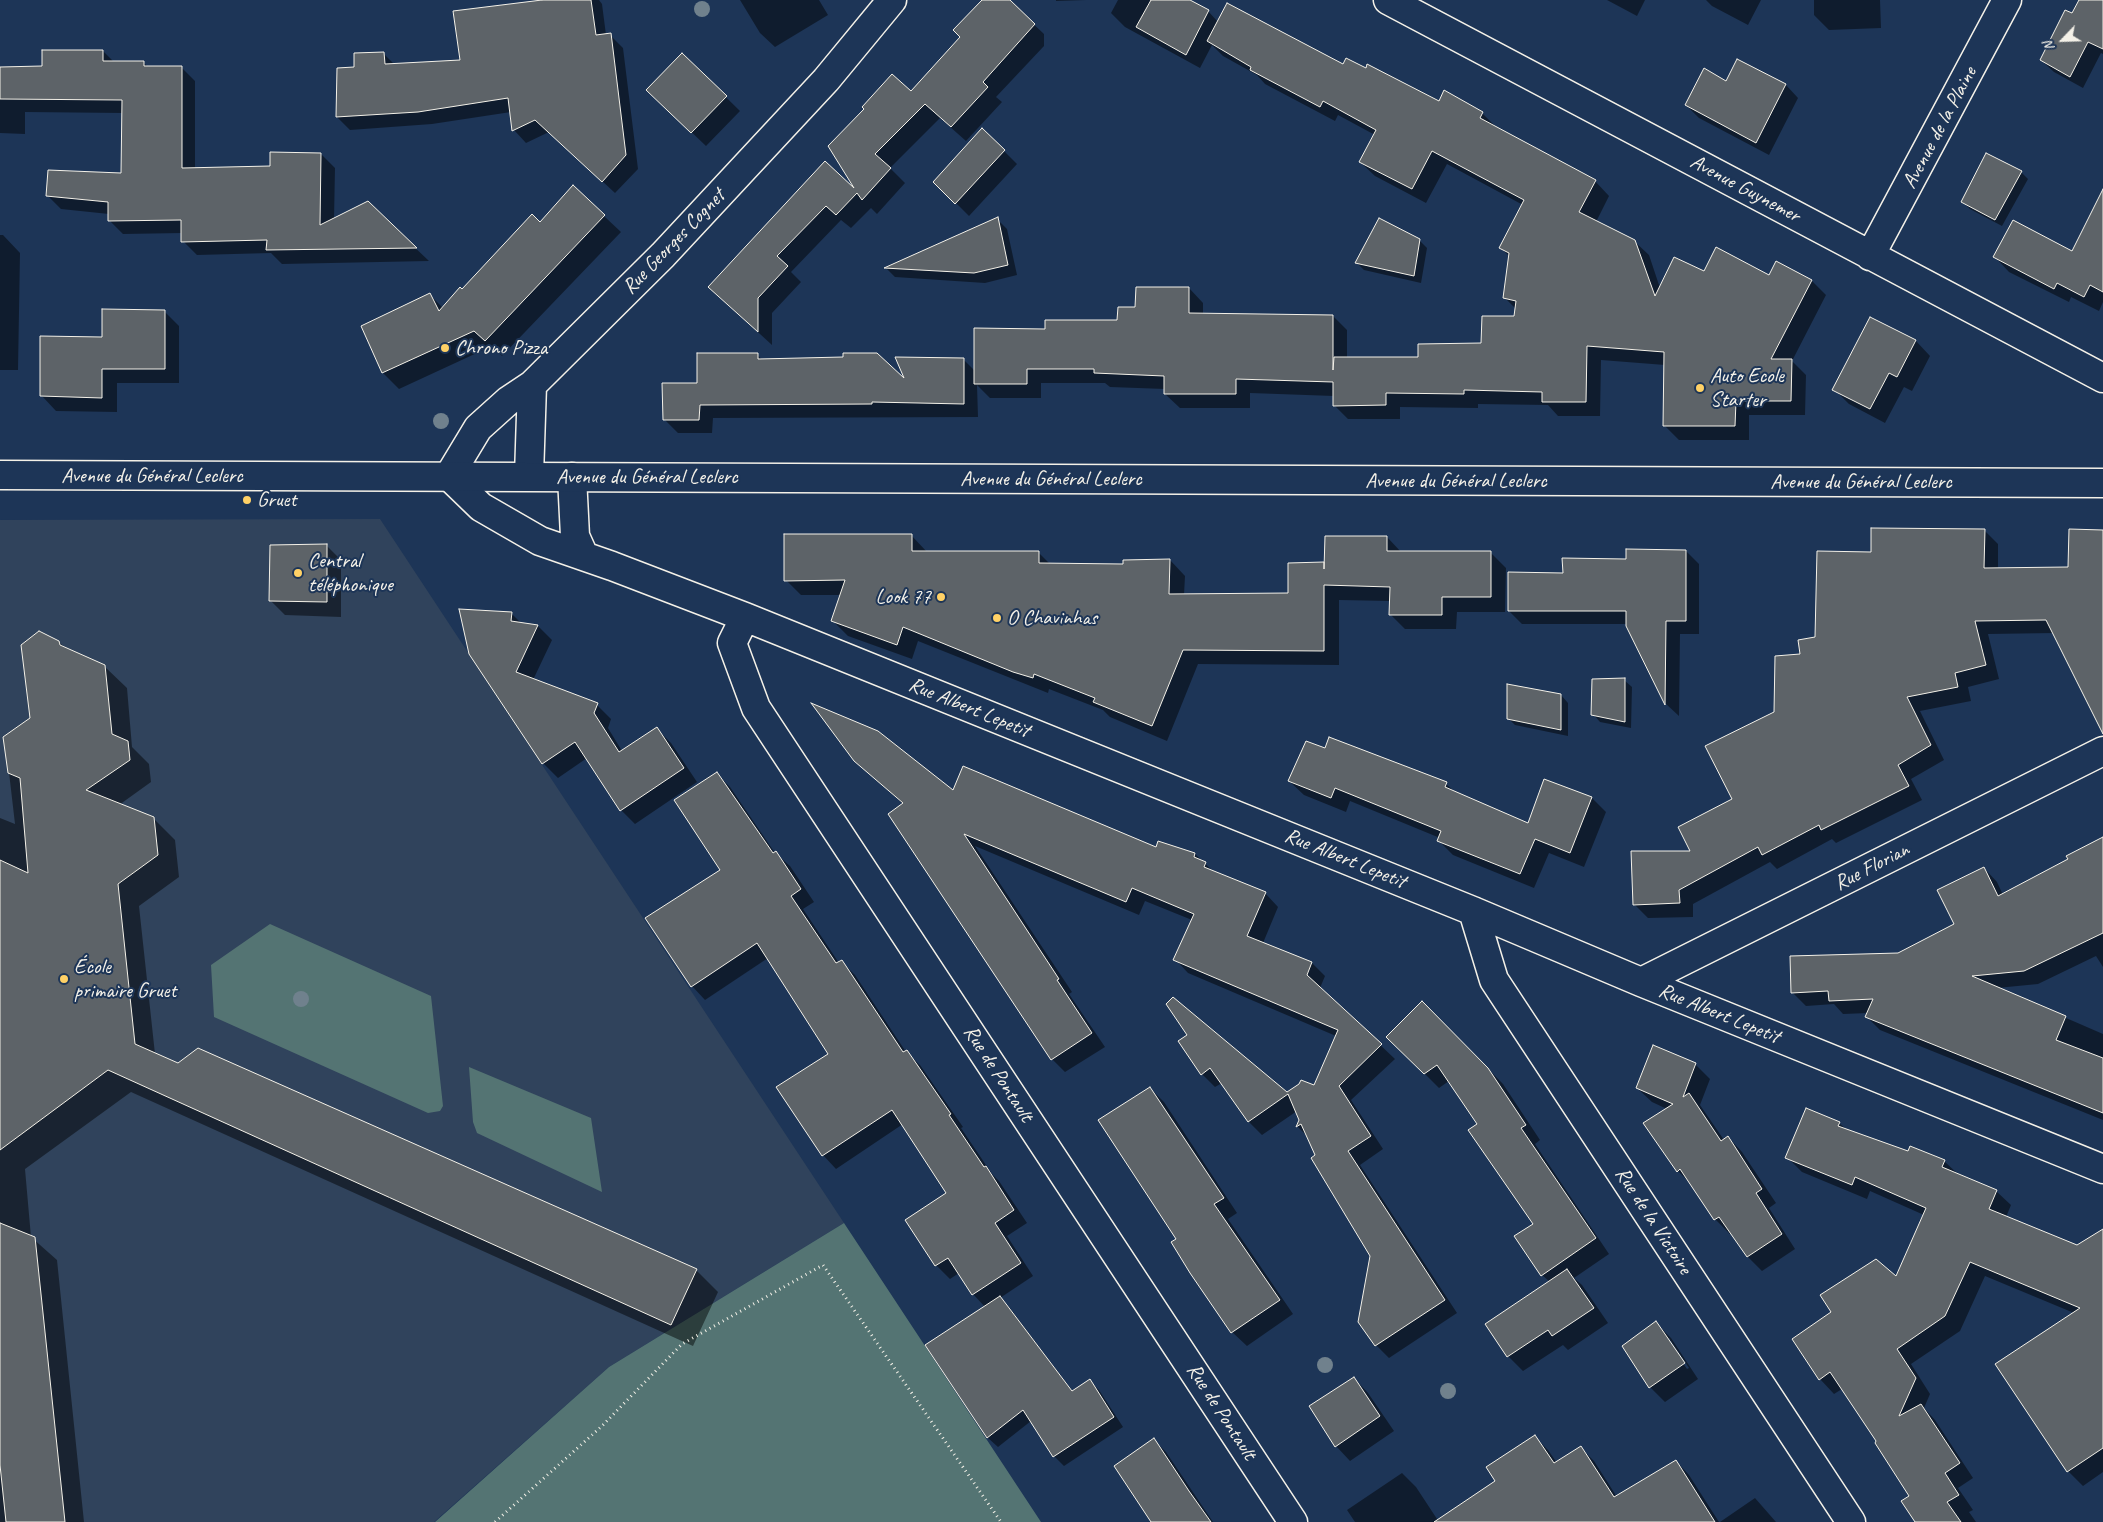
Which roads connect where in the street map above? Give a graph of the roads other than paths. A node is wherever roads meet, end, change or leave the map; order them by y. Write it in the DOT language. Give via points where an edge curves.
graph roads {
  1 [pos="892,0"];
  2 [pos="1388,0"];
  3 [pos="2007,0"];
  4 [pos="1870,256"];
  5 [pos="2103,378"];
  6 [pos="532,386"];
  7 [pos="0,475"];
  8 [pos="449,476"];
  9 [pos="529,476"];
  10 [pos="572,477"];
  11 [pos="2103,483"];
  12 [pos="584,556"];
  13 [pos="745,617"];
  14 [pos="2103,751"];
  15 [pos="1473,911"];
  16 [pos="1642,982"];
  17 [pos="2103,1169"];
  18 [pos="1294,1522"];
  19 [pos="1852,1522"];
  1 -- 6 [label="street, Rue Georges Cognet" via="784,127 663,255"];
  2 -- 4 [label="street, Avenue Guynemer"];
  3 -- 4 [label="street, Avenue de la Plaine"];
  4 -- 5 [label="street, Avenue Guynemer"];
  6 -- 8 [label="street, Rue Georges Cognet" via="508,401 478,428"];
  6 -- 9 [label="street"];
  7 -- 8 [label="street, Avenue du Général Leclerc"];
  8 -- 9 [label="street, Avenue du Général Leclerc"];
  8 -- 12 [label="street, Rue Albert Lepetit" via="481,507 524,533 540,542"];
  9 -- 10 [label="street, Avenue du Général Leclerc"];
  10 -- 11 [label="street, Avenue du Général Leclerc"];
  10 -- 12 [label="street" via="575,536"];
  12 -- 13 [label="street, Rue Albert Lepetit"];
  13 -- 15 [label="street, Rue Albert Lepetit"];
  13 -- 18 [label="street, Rue de Pontault" via="732,643 756,708"];
  14 -- 16 [label="street, Rue Florian"];
  15 -- 16 [label="street, Rue Albert Lepetit"];
  15 -- 19 [label="street, Rue de la Victoire" via="1494,980"];
  16 -- 17 [label="street, Rue Albert Lepetit"];
}
